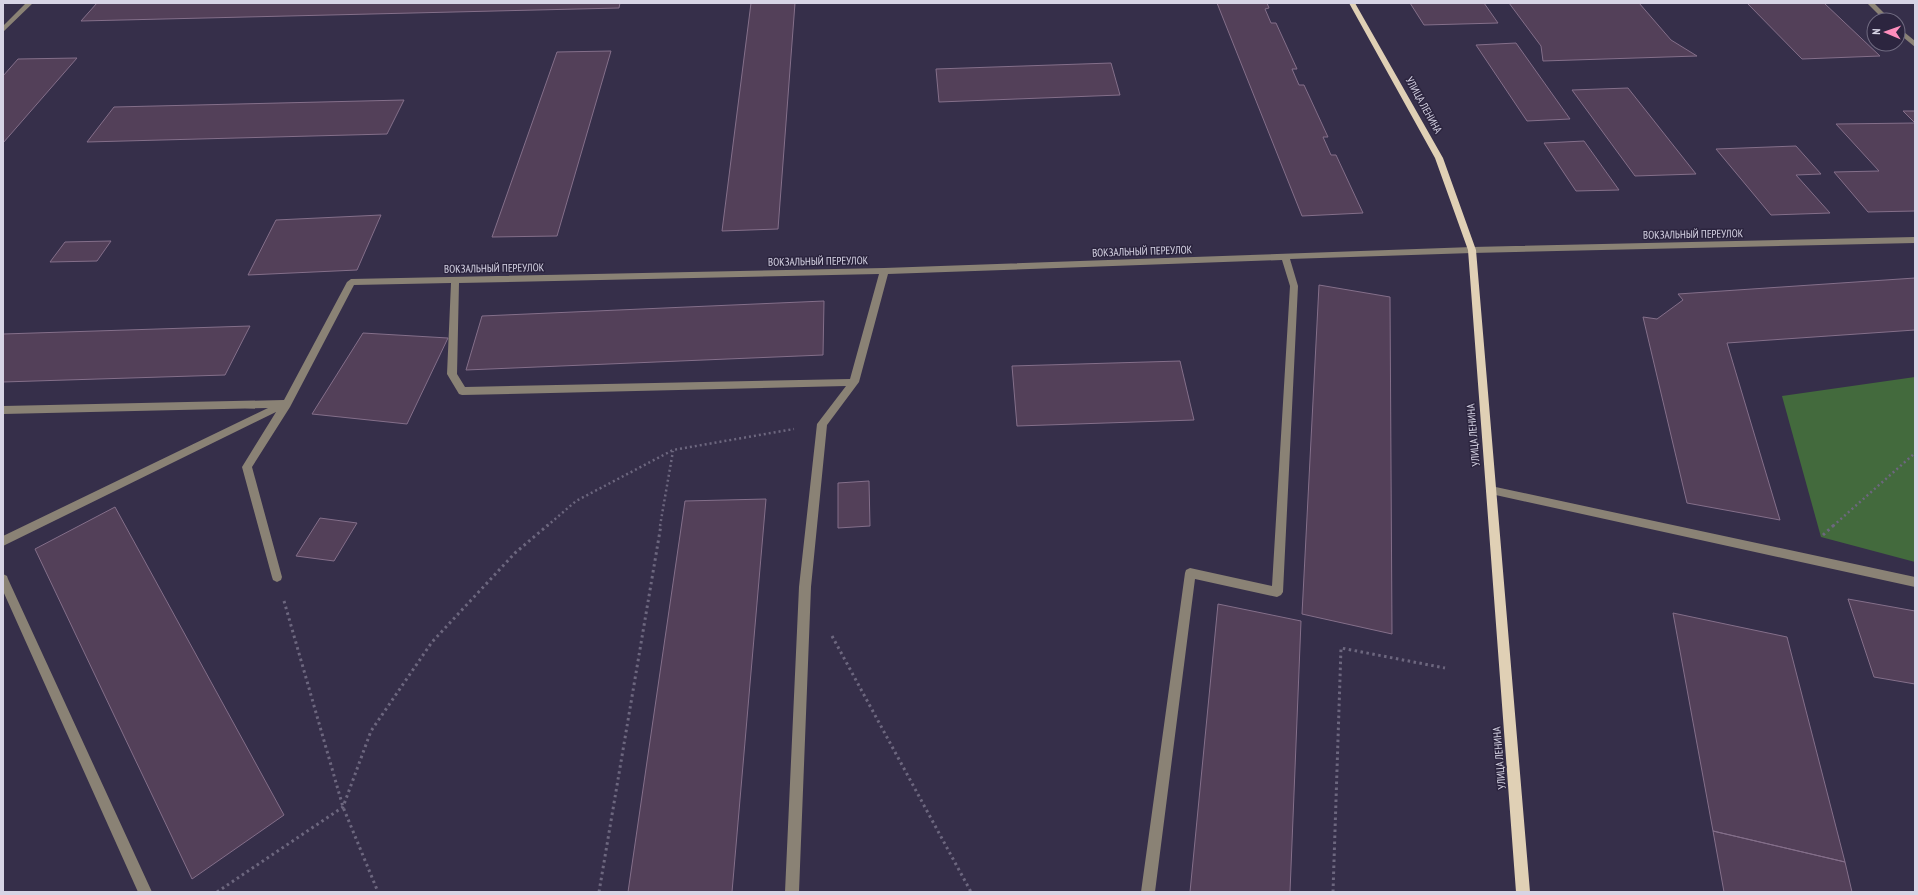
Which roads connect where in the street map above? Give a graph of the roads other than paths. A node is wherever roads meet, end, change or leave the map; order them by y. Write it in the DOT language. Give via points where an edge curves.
graph roads {
  1 [pos="30,3"];
  2 [pos="1352,3"];
  3 [pos="1870,3"];
  4 [pos="1880,12"];
  5 [pos="3,30"];
  6 [pos="1906,37"];
  7 [pos="1915,45"];
  8 [pos="1915,240"];
  9 [pos="1472,250"];
  10 [pos="1285,257"];
  11 [pos="884,271"];
  12 [pos="455,280"];
  13 [pos="854,382"];
  14 [pos="287,404"];
  15 [pos="3,410"];
  16 [pos="1491,490"];
  17 [pos="3,541"];
  18 [pos="277,577"];
  19 [pos="3,579"];
  20 [pos="1915,582"];
  21 [pos="145,892"];
  22 [pos="792,892"];
  23 [pos="1148,892"];
  24 [pos="1523,892"];
  1 -- 5 [label="street"];
  2 -- 9 [label="main road, УЛИЦА ЛЕНИНА" via="1439,158"];
  3 -- 4 [label="street"];
  6 -- 7 [label="street"];
  8 -- 9 [label="street, ВОКЗАЛЬНЫЙ ПЕРЕУЛОК"];
  9 -- 10 [label="street, ВОКЗАЛЬНЫЙ ПЕРЕУЛОК"];
  9 -- 16 [label="main road, УЛИЦА ЛЕНИНА"];
  10 -- 11 [label="street, ВОКЗАЛЬНЫЙ ПЕРЕУЛОК"];
  10 -- 23 [label="street" via="1294,286 1277,592 1190,573"];
  11 -- 12 [label="street, ВОКЗАЛЬНЫЙ ПЕРЕУЛОК"];
  11 -- 13 [label="street"];
  12 -- 13 [label="street" via="452,374 462,391"];
  12 -- 14 [label="street, ВОКЗАЛЬНЫЙ ПЕРЕУЛОК" via="351,282"];
  13 -- 22 [label="street" via="822,424 805,587"];
  14 -- 15 [label="street"];
  14 -- 17 [label="street"];
  14 -- 18 [label="street" via="247,467"];
  16 -- 20 [label="street"];
  16 -- 24 [label="main road, УЛИЦА ЛЕНИНА"];
  19 -- 21 [label="street"];
}
